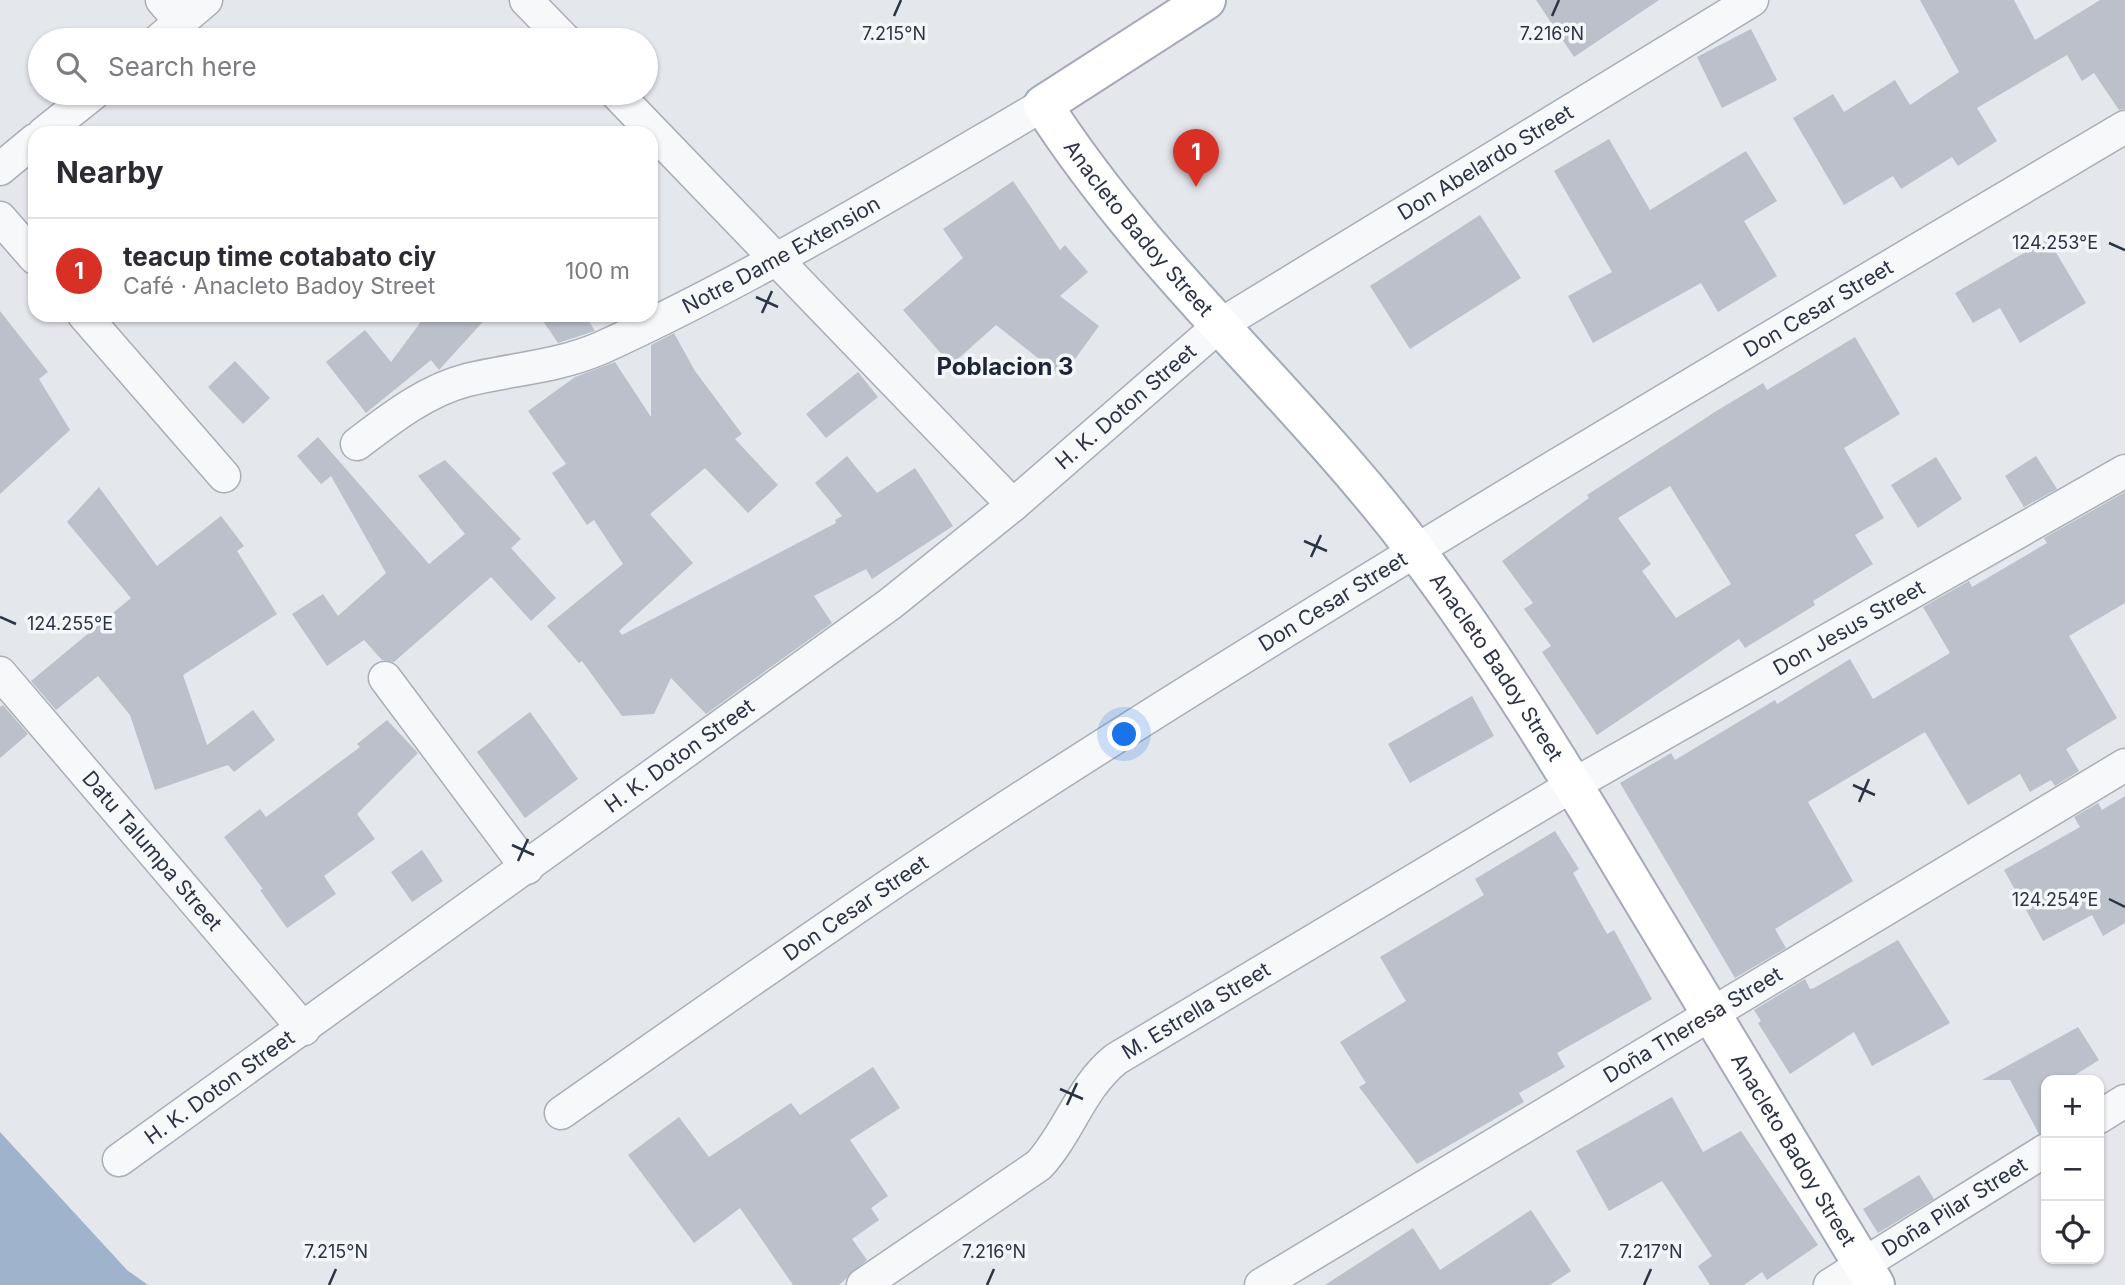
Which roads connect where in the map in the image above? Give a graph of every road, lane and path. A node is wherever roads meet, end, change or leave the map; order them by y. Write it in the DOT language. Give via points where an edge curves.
graph roads {
  1 [pos="206,0"];
  2 [pos="526,0"];
  3 [pos="1206,0"];
  4 [pos="1752,0"];
  5 [pos="167,21"];
  6 [pos="553,28"];
  7 [pos="1043,104"];
  8 [pos="79,105"];
  9 [pos="628,105"];
  10 [pos="53,126"];
  11 [pos="648,126"];
  12 [pos="2125,127"];
  13 [pos="658,136"];
  14 [pos="28,146"];
  15 [pos="0,169"];
  16 [pos="0,218"];
  17 [pos="28,250"];
  18 [pos="779,260"];
  19 [pos="658,318"];
  20 [pos="91,322"];
  21 [pos="649,322"];
  22 [pos="1220,325"];
  23 [pos="357,444"];
  24 [pos="2125,471"];
  25 [pos="224,476"];
  26 [pos="1013,505"];
  27 [pos="1415,551"];
  28 [pos="0,673"];
  29 [pos="385,678"];
  30 [pos="2125,765"];
  31 [pos="1573,785"];
  32 [pos="527,868"];
  33 [pos="1712,1014"];
  34 [pos="304,1029"];
  35 [pos="2125,1101"];
  36 [pos="561,1113"];
  37 [pos="2104,1114"];
  38 [pos="2041,1154"];
  39 [pos="119,1160"];
  40 [pos="1869,1275"];
  41 [pos="863,1285"];
  42 [pos="1261,1285"];
  43 [pos="1830,1285"];
  1 -- 5 [label="street"];
  2 -- 6 [label="street"];
  3 -- 7 [label="main road"];
  4 -- 22 [label="street, Don Abelardo Street"];
  7 -- 18 [label="street, Notre Dame Extension"];
  7 -- 22 [label="main road, Anacleto Badoy Street" via="1106,196"];
  8 -- 10 [label="street"];
  9 -- 11 [label="street"];
  12 -- 27 [label="street, Don Cesar Street"];
  13 -- 18 [label="street"];
  14 -- 15 [label="street"];
  16 -- 17 [label="street"];
  18 -- 19 [label="street, Notre Dame Extension"];
  18 -- 26 [label="street"];
  20 -- 25 [label="street"];
  21 -- 23 [label="street, Notre Dame Extension" via="567,361 464,381 405,409"];
  22 -- 26 [label="street, H. K. Doton Street"];
  22 -- 27 [label="main road, Anacleto Badoy Street"];
  24 -- 31 [label="street, Don Jesus Street"];
  26 -- 32 [label="street, H. K. Doton Street" via="890,604"];
  27 -- 31 [label="main road, Anacleto Badoy Street"];
  27 -- 36 [label="street, Don Cesar Street" via="1052,778"];
  28 -- 34 [label="street, Datu Talumpa Street"];
  29 -- 32 [label="street"];
  30 -- 33 [label="street, Doña Theresa Street"];
  31 -- 33 [label="main road, Anacleto Badoy Street"];
  31 -- 41 [label="street, M. Estrella Street" via="1116,1059 1083,1093 1056,1146 1039,1165"];
  32 -- 34 [label="street, H. K. Doton Street"];
  33 -- 40 [label="main road, Anacleto Badoy Street"];
  33 -- 42 [label="street, Doña Theresa Street"];
  34 -- 39 [label="street, H. K. Doton Street"];
  35 -- 37 [label="street"];
  38 -- 40 [label="street, Doña Pilar Street"];
  40 -- 43 [label="street, Doña Pilar Street"];
}
